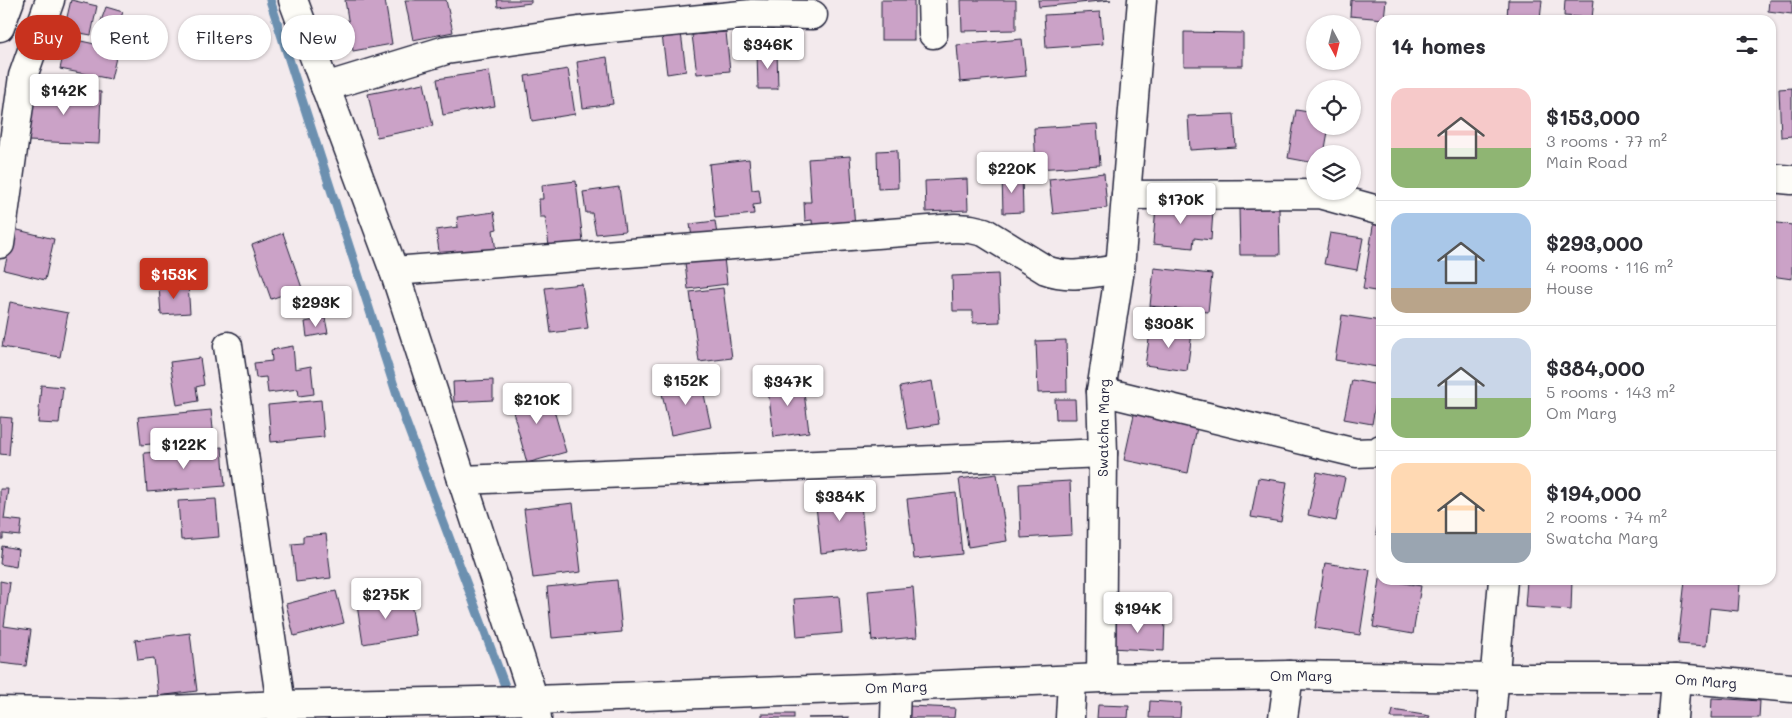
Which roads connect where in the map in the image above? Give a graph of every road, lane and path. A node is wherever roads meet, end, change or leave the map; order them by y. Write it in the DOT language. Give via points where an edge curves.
graph roads {
  1 [pos="10,0"];
  2 [pos="50,0"];
  3 [pos="293,0"];
  4 [pos="932,0"];
  5 [pos="1142,0"];
  6 [pos="813,15"];
  7 [pos="0,27"];
  8 [pos="933,34"];
  9 [pos="326,87"];
  10 [pos="1776,178"];
  11 [pos="1792,180"];
  12 [pos="1126,195"];
  13 [pos="1376,210"];
  14 [pos="0,244"];
  15 [pos="1120,269"];
  16 [pos="394,270"];
  17 [pos="228,346"];
  18 [pos="1101,391"];
  19 [pos="1376,452"];
  20 [pos="1102,453"];
  21 [pos="462,480"];
  22 [pos="1502,585"];
  23 [pos="1289,675"];
  24 [pos="1101,678"];
  25 [pos="1493,678"];
  26 [pos="1676,678"];
  27 [pos="1072,681"];
  28 [pos="896,687"];
  29 [pos="1792,688"];
  30 [pos="535,709"];
  31 [pos="486,710"];
  32 [pos="0,711"];
  33 [pos="282,712"];
  34 [pos="106,715"];
  35 [pos="895,718"];
  36 [pos="1070,718"];
  37 [pos="1283,718"];
  38 [pos="1491,718"];
  39 [pos="1673,718"];
  1 -- 7 [label="street"];
  2 -- 14 [label="street" via="23,76"];
  3 -- 9 [label="street"];
  4 -- 8 [label="street"];
  5 -- 12 [label="street, Swatcha Marg"];
  6 -- 9 [label="street" via="752,14 578,31 446,50"];
  9 -- 16 [label="street"];
  10 -- 11 [label="street"];
  12 -- 13 [label="street" via="1319,194"];
  12 -- 15 [label="street, Swatcha Marg"];
  15 -- 16 [label="street" via="1057,274 984,232 955,228"];
  15 -- 18 [label="street, Swatcha Marg"];
  16 -- 21 [label="street"];
  17 -- 33 [label="street"];
  18 -- 19 [label="street" via="1356,453"];
  18 -- 20 [label="street, Swatcha Marg"];
  20 -- 21 [label="street"];
  20 -- 24 [label="street, Swatcha Marg"];
  21 -- 30 [label="street"];
  22 -- 25 [label="street"];
  23 -- 24 [label="street, Om Marg"];
  23 -- 25 [label="street, Om Marg"];
  23 -- 37 [label="street"];
  24 -- 27 [label="street, Om Marg"];
  25 -- 26 [label="street, Om Marg"];
  25 -- 38 [label="street"];
  26 -- 29 [label="street, Om Marg"];
  26 -- 39 [label="street"];
  27 -- 28 [label="street, Om Marg"];
  27 -- 36 [label="street"];
  28 -- 30 [label="street, Om Marg"];
  28 -- 35 [label="street"];
  30 -- 31 [label="street, Om Marg"];
  31 -- 33 [label="street, Om Marg"];
  32 -- 34 [label="street, Om Marg"];
  33 -- 34 [label="street, Om Marg"];
}
